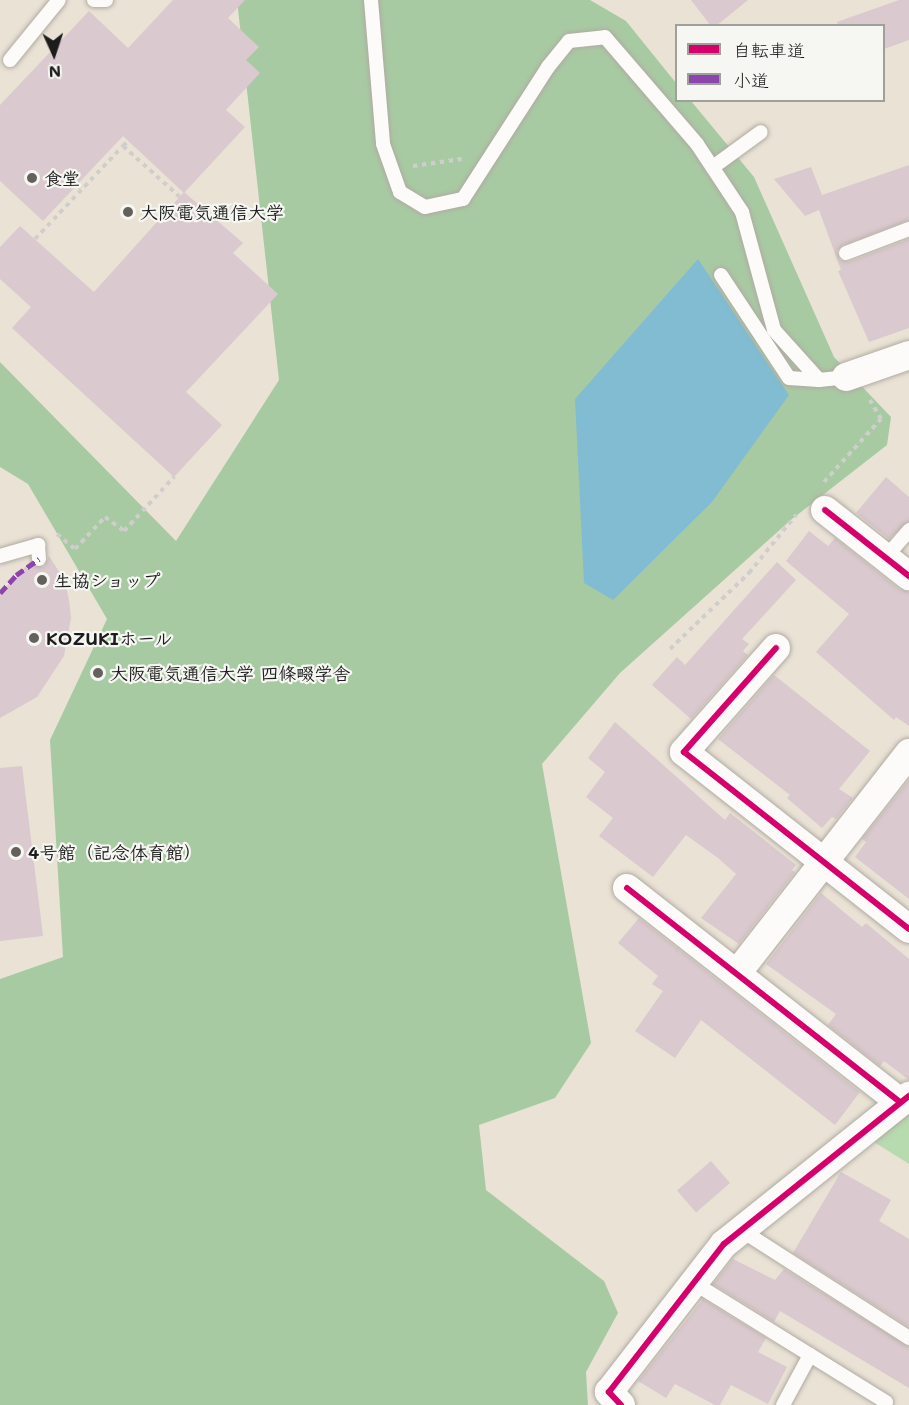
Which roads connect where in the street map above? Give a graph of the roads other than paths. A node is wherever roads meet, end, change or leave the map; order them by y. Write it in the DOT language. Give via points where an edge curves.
graph roads {
  1 [pos="59,0"];
  2 [pos="94,0"];
  3 [pos="106,0"];
  4 [pos="371,0"];
  5 [pos="10,60"];
  6 [pos="761,132"];
  7 [pos="713,167"];
  8 [pos="909,229"];
  9 [pos="846,253"];
  10 [pos="721,275"];
  11 [pos="909,355"];
  12 [pos="839,377"];
  13 [pos="811,511"];
  14 [pos="909,530"];
  15 [pos="38,552"];
  16 [pos="0,556"];
  17 [pos="885,558"];
  18 [pos="909,576"];
  19 [pos="776,648"];
  20 [pos="909,753"];
  21 [pos="822,861"];
  22 [pos="627,888"];
  23 [pos="909,929"];
  24 [pos="738,972"];
  25 [pos="904,1099"];
  26 [pos="741,1230"];
  27 [pos="694,1283"];
  28 [pos="909,1338"];
  29 [pos="810,1355"];
  30 [pos="885,1402"];
  31 [pos="621,1405"];
  32 [pos="783,1405"];
  1 -- 5 [label="lane"];
  2 -- 3 [label="lane"];
  4 -- 7 [label="lane" via="383,144 400,192 425,207 463,199 569,41 605,37 650,86"];
  6 -- 7 [label="lane"];
  7 -- 12 [label="lane" via="742,212 774,330"];
  8 -- 9 [label="lane"];
  10 -- 12 [label="lane" via="789,378"];
  11 -- 12 [label="street"];
  13 -- 17 [label="street"];
  14 -- 17 [label="lane"];
  15 -- 16 [label="lane"];
  17 -- 18 [label="street"];
  19 -- 21 [label="street" via="684,752"];
  20 -- 21 [label="street"];
  21 -- 23 [label="street"];
  21 -- 24 [label="street"];
  22 -- 24 [label="street"];
  24 -- 25 [label="street"];
  25 -- 26 [label="street"];
  26 -- 27 [label="street" via="724,1244"];
  26 -- 28 [label="lane"];
  27 -- 29 [label="lane"];
  27 -- 31 [label="street" via="609,1392"];
  29 -- 30 [label="lane"];
  29 -- 32 [label="lane"];
}
